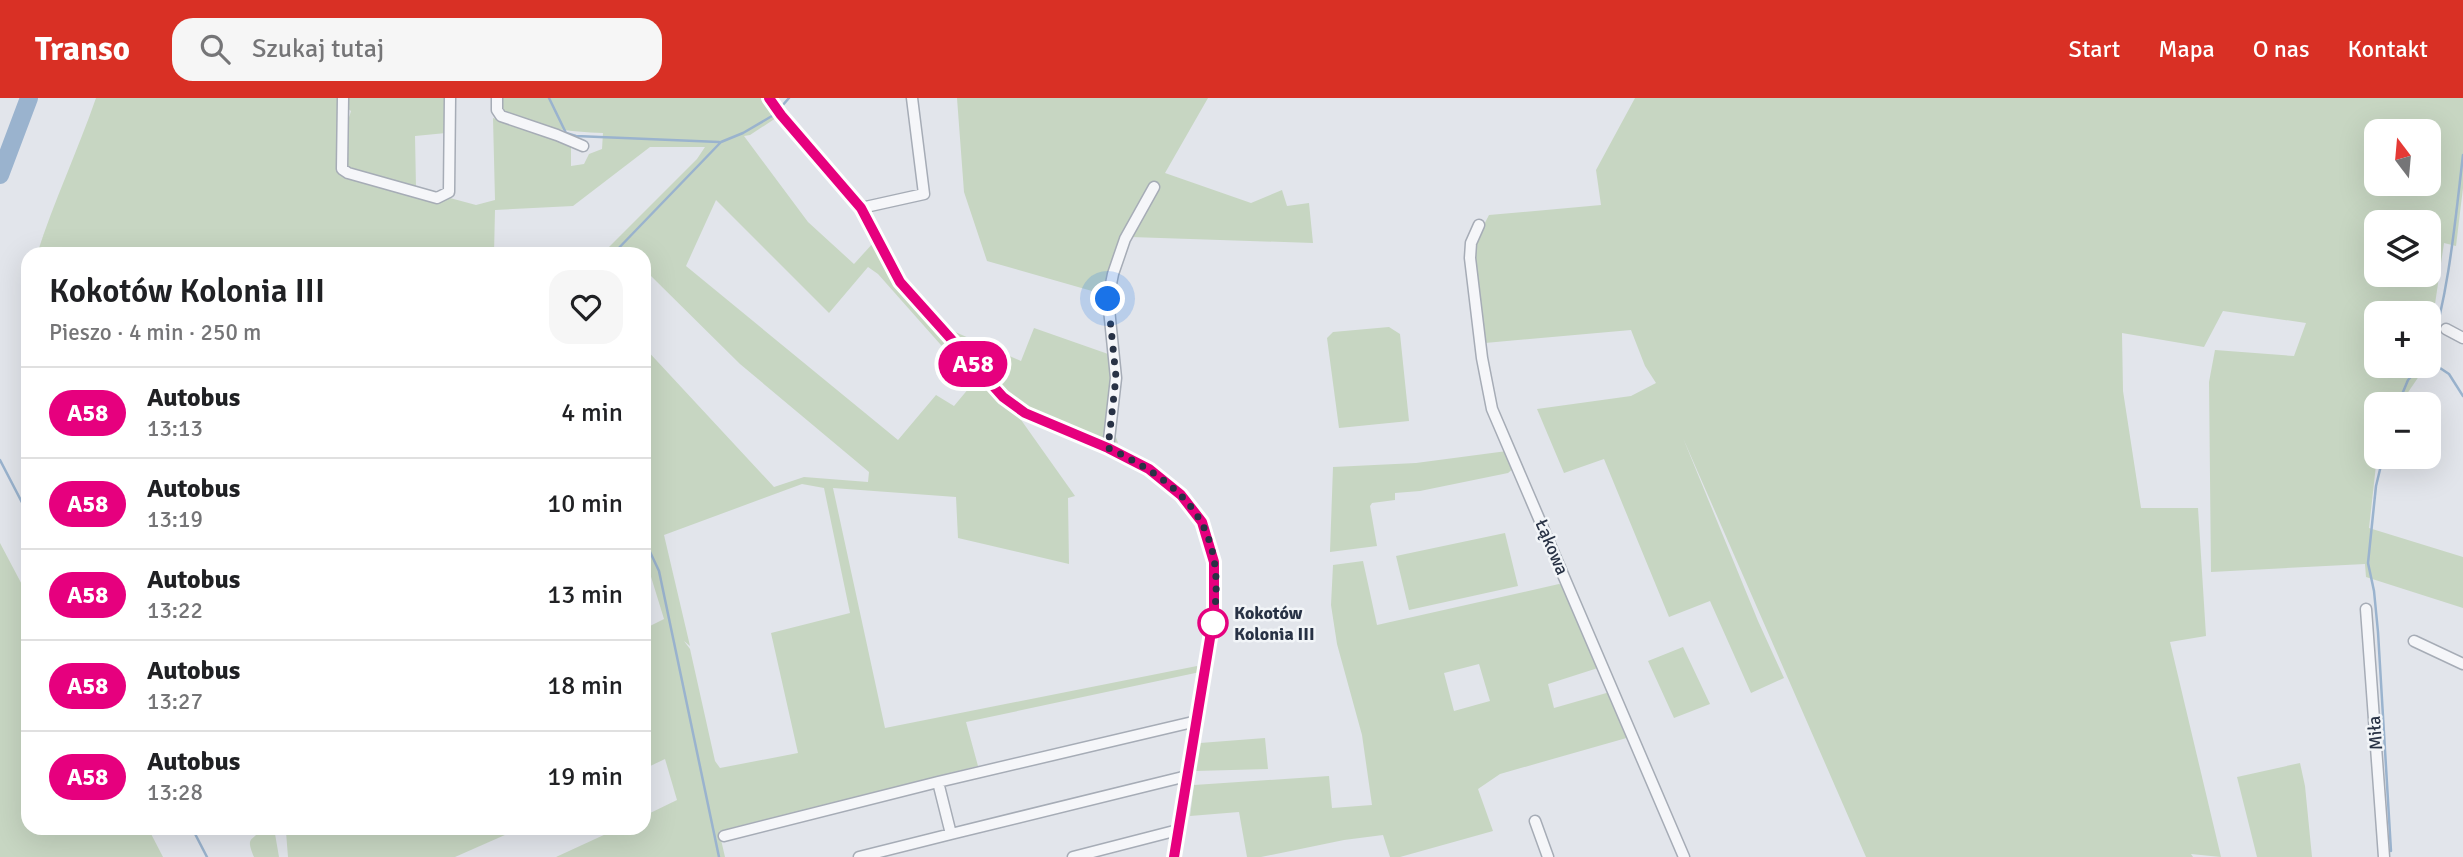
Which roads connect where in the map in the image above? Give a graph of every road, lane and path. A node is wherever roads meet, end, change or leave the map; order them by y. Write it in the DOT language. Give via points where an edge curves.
graph roads {
  1 [pos="343,98"];
  2 [pos="450,98"];
  3 [pos="497,98"];
  4 [pos="769,98"];
  5 [pos="912,98"];
  6 [pos="583,146"];
  7 [pos="1154,187"];
  8 [pos="861,208"];
  9 [pos="1479,225"];
  10 [pos="2446,329"];
  11 [pos="2463,338"];
  12 [pos="1108,448"];
  13 [pos="2366,609"];
  14 [pos="2414,641"];
  15 [pos="2463,664"];
  16 [pos="1196,722"];
  17 [pos="1187,776"];
  18 [pos="938,782"];
  19 [pos="1535,821"];
  20 [pos="1178,830"];
  21 [pos="951,834"];
  22 [pos="724,836"];
  23 [pos="859,857"];
  24 [pos="1073,857"];
  25 [pos="1174,857"];
  26 [pos="1548,857"];
  27 [pos="1684,857"];
  28 [pos="2384,857"];
  1 -- 2 [label="street" via="342,169 437,198 449,192"];
  3 -- 6 [label="street" via="501,116"];
  4 -- 8 [label="street"];
  5 -- 8 [label="street" via="925,194"];
  7 -- 12 [label="street" via="1125,239 1108,299 1116,377"];
  8 -- 12 [label="street" via="900,282 1003,397 1025,413"];
  9 -- 27 [label="street, Łąkowa" via="1470,258 1492,409"];
  10 -- 11 [label="street"];
  12 -- 16 [label="street" via="1166,481 1195,510 1207,532 1216,588"];
  13 -- 28 [label="street, Miła"];
  14 -- 15 [label="street"];
  16 -- 17 [label="street"];
  16 -- 18 [label="street"];
  17 -- 20 [label="street"];
  17 -- 21 [label="street"];
  18 -- 21 [label="street"];
  18 -- 22 [label="street"];
  19 -- 26 [label="street"];
  20 -- 24 [label="street"];
  20 -- 25 [label="street"];
  21 -- 23 [label="street"];
}
